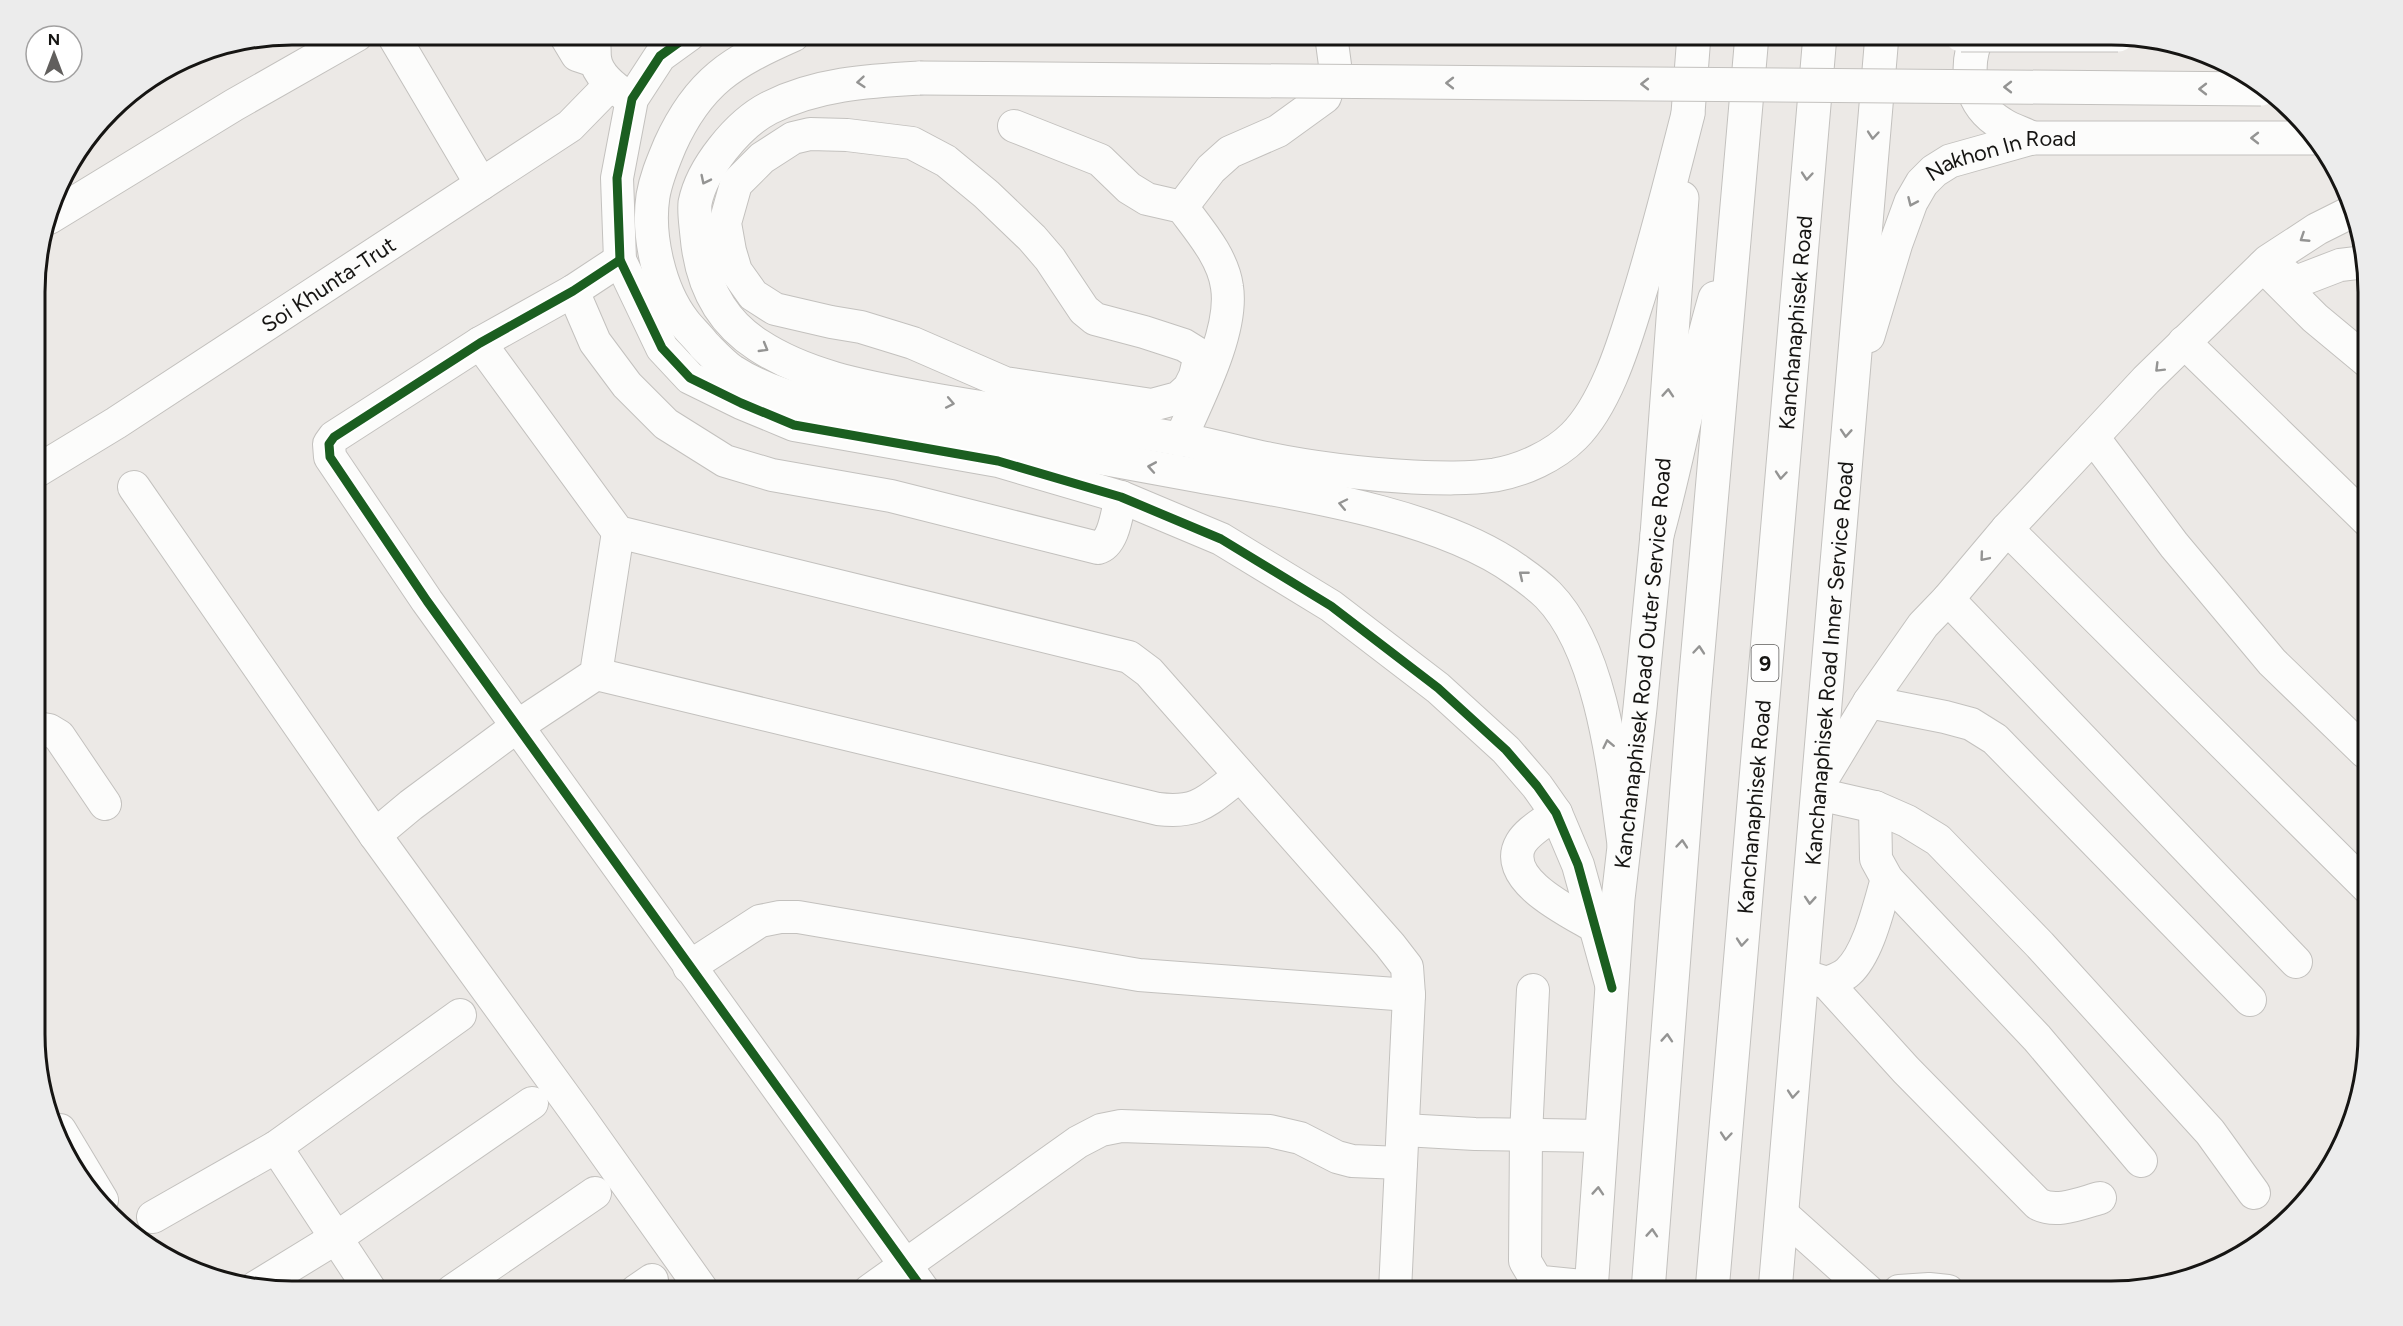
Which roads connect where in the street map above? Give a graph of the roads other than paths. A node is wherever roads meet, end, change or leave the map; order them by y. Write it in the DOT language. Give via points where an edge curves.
graph roads {
  1 [pos="338,45"];
  2 [pos="399,45"];
  3 [pos="571,45"];
  4 [pos="771,45"];
  5 [pos="1332,45"];
  6 [pos="1693,45"];
  7 [pos="1751,45"];
  8 [pos="1819,45"];
  9 [pos="1881,45"];
  10 [pos="1973,45"];
  11 [pos="654,46"];
  12 [pos="607,70"];
  13 [pos="2251,89"];
  14 [pos="1688,114"];
  15 [pos="1014,126"];
  16 [pos="2032,138"];
  17 [pos="2304,138"];
  18 [pos="481,184"];
  19 [pos="1182,207"];
  20 [pos="58,212"];
  21 [pos="2346,215"];
  22 [pos="1734,244"];
  23 [pos="620,260"];
  24 [pos="2356,263"];
  25 [pos="2265,264"];
  26 [pos="573,291"];
  27 [pos="2184,342"];
  28 [pos="480,343"];
  29 [pos="2358,354"];
  30 [pos="1207,359"];
  31 [pos="1849,396"];
  32 [pos="2093,437"];
  33 [pos="1180,440"];
  34 [pos="45,466"];
  35 [pos="134,487"];
  36 [pos="1121,497"];
  37 [pos="2358,511"];
  38 [pos="2007,530"];
  39 [pos="618,532"];
  40 [pos="1657,535"];
  41 [pos="1948,599"];
  42 [pos="596,674"];
  43 [pos="1869,702"];
  44 [pos="519,725"];
  45 [pos="45,729"];
  46 [pos="2358,745"];
  47 [pos="1240,777"];
  48 [pos="1819,788"];
  49 [pos="105,804"];
  50 [pos="1875,807"];
  51 [pos="1556,813"];
  52 [pos="375,835"];
  53 [pos="1624,844"];
  54 [pos="2358,878"];
  55 [pos="1887,879"];
  56 [pos="1594,926"];
  57 [pos="2296,962"];
  58 [pos="689,967"];
  59 [pos="1816,980"];
  60 [pos="1612,988"];
  61 [pos="1533,990"];
  62 [pos="1409,995"];
  63 [pos="2250,1000"];
  64 [pos="460,1015"];
  65 [pos="532,1103"];
  66 [pos="1404,1130"];
  67 [pos="1526,1135"];
  68 [pos="1602,1136"];
  69 [pos="276,1147"];
  70 [pos="2141,1161"];
  71 [pos="1401,1163"];
  72 [pos="595,1193"];
  73 [pos="2254,1193"];
  74 [pos="2100,1198"];
  75 [pos="1782,1214"];
  76 [pos="153,1217"];
  77 [pos="336,1238"];
  78 [pos="906,1266"];
  79 [pos="268,1280"];
  80 [pos="364,1281"];
  81 [pos="468,1281"];
  82 [pos="696,1281"];
  83 [pos="884,1281"];
  84 [pos="917,1281"];
  85 [pos="1395,1281"];
  86 [pos="1540,1281"];
  87 [pos="1592,1281"];
  88 [pos="1649,1281"];
  89 [pos="1714,1281"];
  90 [pos="1776,1281"];
  91 [pos="1857,1281"];
  1 -- 20 [label="street"];
  2 -- 18 [label="street"];
  3 -- 12 [label="street" via="577,55"];
  53 -- 4 [label="main road, one-way" via="1612,762 1583,649 1548,595 1486,552 1433,528 1354,507 835,409 765,389 731,371 712,354 681,319 664,284 651,226 653,198 658,172 695,101 734,64"];
  5 -- 19 [label="street" via="1335,65 1325,97 1278,131 1230,152 1211,169"];
  6 -- 14 [label="main road, Kanchanaphisek Road Outer Service Road"];
  7 -- 22 [label="main road"];
  8 -- 89 [label="main road, Kanchanaphisek Road / 9, one-way"];
  9 -- 31 [label="main road, Kanchanaphisek Road Inner Service Road, one-way"];
  10 -- 16 [label="main road" via="1969,71 1974,95 2001,124"];
  11 -- 12 [label="street"];
  12 -- 18 [label="street, Soi Khunta-Trut" via="570,126"];
  12 -- 23 [label="street"];
  13 -- 33 [label="main road, one-way, bridge" via="920,78 855,82 809,92 769,108 745,123 703,181 695,204 699,256 708,285 738,331 762,348 794,364 867,387"];
  14 -- 33 [label="main road" via="1655,241 1621,352 1602,397 1575,435 1540,461 1497,474 1440,478 1362,474"];
  40 -- 14 [label="main road, Kanchanaphisek Road Outer Service Road, one-way"];
  15 -- 19 [label="street" via="1100,160 1129,188 1148,199"];
  17 -- 16 [label="main road, Nakhon In Road, one-way"];
  16 -- 31 [label="main road, Nakhon In Road, one-way" via="1950,161 1922,183 1896,243"];
  18 -- 34 [label="street, Soi Khunta-Trut"];
  19 -- 30 [label="street" via="1221,267 1227,286 1227,312"];
  21 -- 25 [label="street, one-way"];
  22 -- 40 [label="main road" via="1701,345"];
  88 -- 22 [label="main road, one-way"];
  23 -- 26 [label="street"];
  23 -- 36 [label="street" via="662,348 690,378 741,403 794,424 998,461"];
  24 -- 25 [label="street" via="2301,280 2293,280"];
  25 -- 27 [label="street"];
  25 -- 29 [label="street" via="2315,318"];
  26 -- 28 [label="street"];
  26 -- 36 [label="street" via="595,342 627,385 666,424 725,461 772,474 891,496 1098,548 1104,547 1109,539"];
  27 -- 32 [label="street, one-way"];
  27 -- 37 [label="street"];
  28 -- 39 [label="street"];
  28 -- 44 [label="street" via="334,437 329,451 427,601"];
  30 -- 30 [label="street" via="1184,345 1095,319 1024,230 946,161 912,142 848,135 810,134 793,138 762,158 736,184 725,223 736,271 753,295 775,309 861,327 913,343 1005,383 1152,405 1178,398"];
  30 -- 33 [label="street"];
  31 -- 48 [label="main road, Kanchanaphisek Road Inner Service Road, one-way"];
  32 -- 38 [label="street"];
  32 -- 46 [label="street" via="2174,545 2272,662"];
  35 -- 52 [label="street"];
  36 -- 51 [label="street" via="1221,539 1331,606 1438,688 1506,750"];
  38 -- 41 [label="street, one-way"];
  38 -- 54 [label="street"];
  39 -- 42 [label="street"];
  39 -- 47 [label="street" via="1129,657 1149,672"];
  40 -- 53 [label="main road, Kanchanaphisek Road Outer Service Road"];
  41 -- 43 [label="street" via="1923,626"];
  41 -- 57 [label="street"];
  42 -- 44 [label="street"];
  42 -- 47 [label="street" via="1158,809 1197,807"];
  43 -- 48 [label="street"];
  43 -- 63 [label="street" via="1971,724 1995,739"];
  44 -- 52 [label="street"];
  44 -- 58 [label="street"];
  45 -- 49 [label="street" via="59,736"];
  47 -- 62 [label="street" via="1400,957 1407,967"];
  48 -- 50 [label="street"];
  48 -- 59 [label="main road, Kanchanaphisek Road Inner Service Road, one-way"];
  50 -- 55 [label="street" via="1876,859"];
  50 -- 73 [label="street" via="1938,840 2040,945 2210,1132"];
  51 -- 56 [label="street" via="1578,865"];
  51 -- 56 [label="street" via="1522,840 1518,850 1521,871 1542,895"];
  52 -- 82 [label="street"];
  53 -- 60 [label="main road, Kanchanaphisek Road Outer Service Road"];
  55 -- 59 [label="street" via="1856,964 1847,973"];
  55 -- 70 [label="street" via="2037,1038"];
  56 -- 60 [label="street"];
  58 -- 62 [label="street" via="760,921 798,917 1139,975"];
  58 -- 78 [label="street"];
  59 -- 74 [label="street" via="2038,1204 2055,1209"];
  59 -- 75 [label="main road, Kanchanaphisek Road Inner Service Road, one-way"];
  60 -- 68 [label="main road, Kanchanaphisek Road Outer Service Road"];
  61 -- 67 [label="street"];
  62 -- 66 [label="street"];
  64 -- 69 [label="street"];
  65 -- 77 [label="street"];
  66 -- 67 [label="street"];
  66 -- 71 [label="street"];
  67 -- 68 [label="street"];
  67 -- 86 [label="street" via="1525,1261"];
  87 -- 68 [label="main road, Kanchanaphisek Road Outer Service Road, one-way"];
  69 -- 76 [label="street"];
  69 -- 77 [label="street"];
  71 -- 78 [label="street" via="1352,1161 1300,1138 1270,1131 1121,1126 1101,1130 1078,1142"];
  71 -- 85 [label="street"];
  72 -- 81 [label="street"];
  75 -- 90 [label="main road, Kanchanaphisek Road Inner Service Road"];
  75 -- 91 [label="street"];
  77 -- 79 [label="street"];
  77 -- 80 [label="street"];
  78 -- 83 [label="street"];
  78 -- 84 [label="street"];
}
